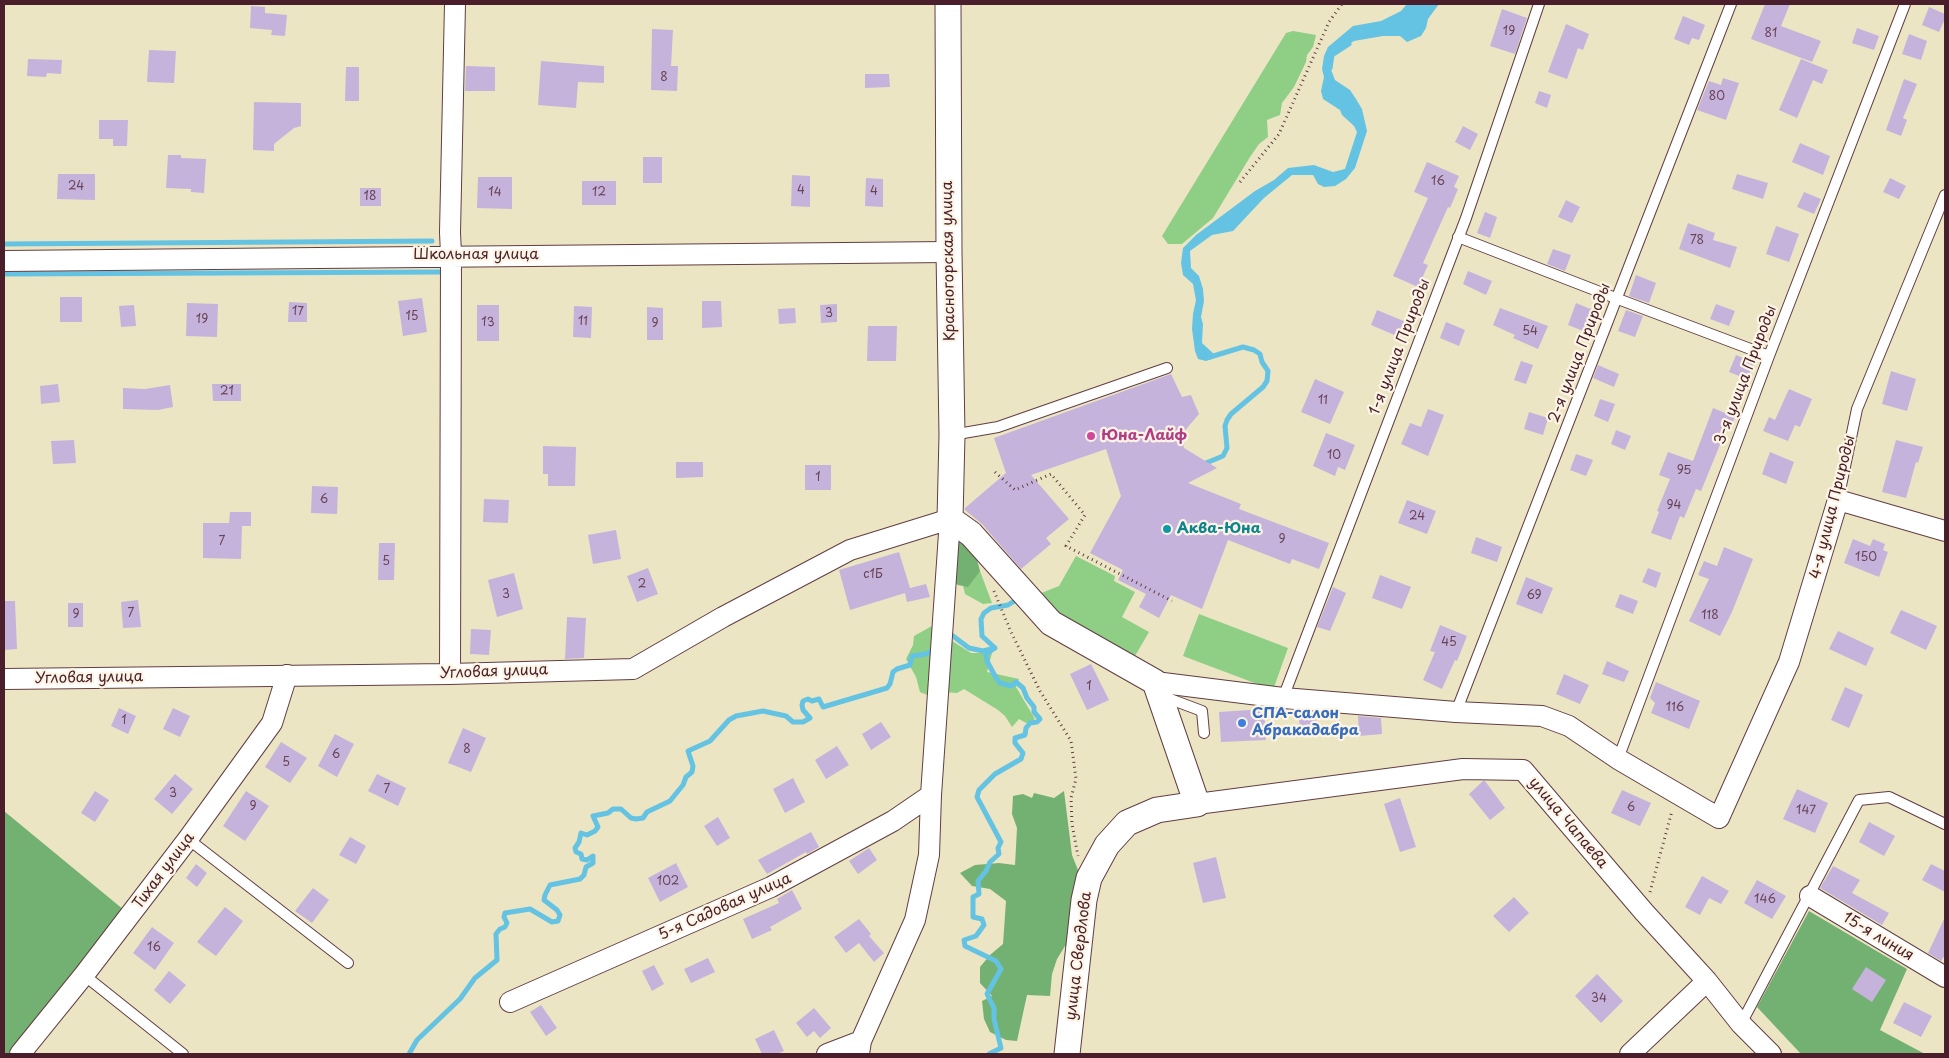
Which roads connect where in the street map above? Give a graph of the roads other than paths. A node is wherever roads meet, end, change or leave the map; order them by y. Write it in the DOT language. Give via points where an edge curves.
graph roads {
  1 [pos="455,4"];
  2 [pos="948,4"];
  3 [pos="1539,4"];
  4 [pos="1731,4"];
  5 [pos="1905,4"];
  6 [pos="1945,195"];
  7 [pos="1458,237"];
  8 [pos="948,252"];
  9 [pos="451,255"];
  10 [pos="4,260"];
  11 [pos="1618,299"];
  12 [pos="1769,356"];
  13 [pos="1167,368"];
  14 [pos="952,435"];
  15 [pos="1838,500"];
  16 [pos="950,518"];
  17 [pos="1945,532"];
  18 [pos="450,674"];
  19 [pos="287,675"];
  20 [pos="4,679"];
  21 [pos="1157,688"];
  22 [pos="1283,698"];
  23 [pos="1456,712"];
  24 [pos="1204,733"];
  25 [pos="1618,759"];
  26 [pos="931,795"];
  27 [pos="1197,804"];
  28 [pos="1945,824"];
  29 [pos="188,839"];
  30 [pos="1810,896"];
  31 [pos="348,962"];
  32 [pos="84,975"];
  33 [pos="1945,977"];
  34 [pos="1708,981"];
  35 [pos="510,1002"];
  36 [pos="1741,1024"];
  37 [pos="860,1048"];
  38 [pos="20,1054"];
  39 [pos="183,1054"];
  40 [pos="826,1054"];
  41 [pos="1068,1054"];
  42 [pos="1630,1054"];
  43 [pos="1771,1054"];
  1 -- 9 [label="street"];
  2 -- 8 [label="street, Красногорская улица"];
  3 -- 7 [label="lane, 1-я улица Природы"];
  4 -- 11 [label="lane, 2-я улица Природы"];
  5 -- 12 [label="lane, 3-я улица Природы"];
  6 -- 15 [label="lane, 4-я улица Природы" via="1857,409"];
  7 -- 11 [label="lane"];
  7 -- 22 [label="lane, 1-я улица Природы"];
  8 -- 9 [label="street, Школьная улица"];
  8 -- 14 [label="street, Красногорская улица"];
  9 -- 10 [label="street, Школьная улица"];
  9 -- 18 [label="street"];
  11 -- 12 [label="lane"];
  11 -- 23 [label="lane, 2-я улица Природы"];
  12 -- 25 [label="lane, 3-я улица Природы"];
  13 -- 14 [label="lane" via="998,426"];
  14 -- 16 [label="street, Красногорская улица"];
  15 -- 17 [label="street"];
  15 -- 25 [label="street, 4-я улица Природы" via="1789,662 1719,818"];
  16 -- 18 [label="street, Угловая улица" via="850,550 633,669"];
  16 -- 21 [label="street" via="971,534 1051,623"];
  16 -- 26 [label="street"];
  18 -- 19 [label="street, Угловая улица"];
  19 -- 20 [label="street, Угловая улица"];
  19 -- 29 [label="street, Тихая улица" via="272,723"];
  21 -- 22 [label="street"];
  21 -- 24 [label="lane" via="1202,711"];
  21 -- 27 [label="street"];
  22 -- 23 [label="street"];
  23 -- 25 [label="street" via="1542,716 1569,726"];
  26 -- 35 [label="street, 5-я Садовая улица" via="893,821 771,887"];
  26 -- 37 [label="street" via="929,855 915,920"];
  27 -- 34 [label="street, улица Чапаева" via="1463,769 1524,770 1644,912"];
  27 -- 41 [label="street, улица Свердлова" via="1156,810 1127,823 1107,845 1089,878"];
  28 -- 30 [label="lane" via="1889,797 1860,800"];
  29 -- 31 [label="lane"];
  29 -- 32 [label="street, Тихая улица"];
  30 -- 33 [label="street, 15-я линия"];
  30 -- 36 [label="lane"];
  32 -- 38 [label="street, Тихая улица"];
  32 -- 39 [label="lane"];
  34 -- 36 [label="street, улица Чапаева"];
  34 -- 42 [label="street"];
  36 -- 43 [label="street, улица Чапаева"];
  37 -- 40 [label="street"];
}
